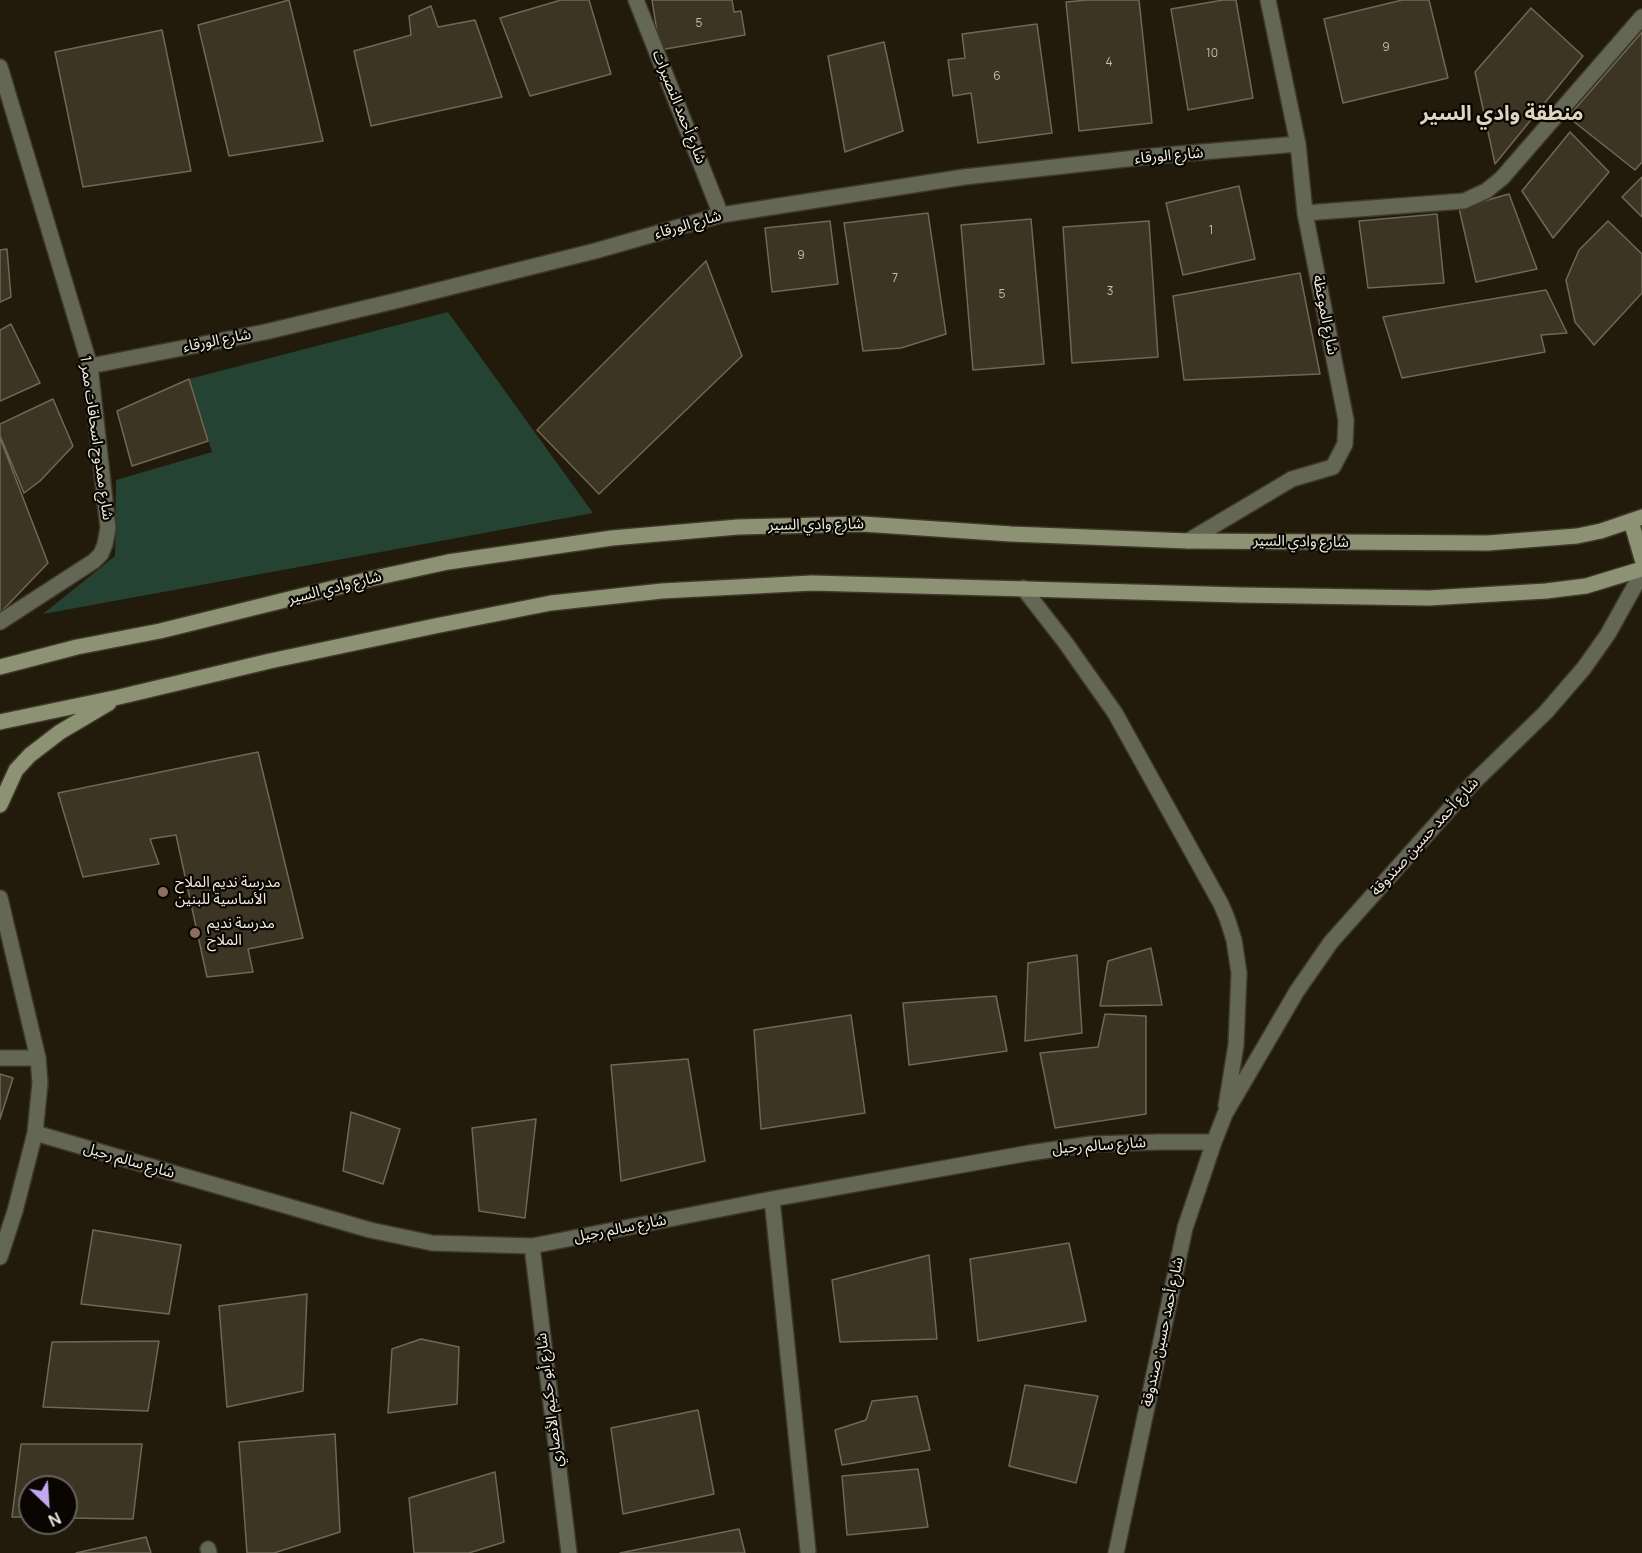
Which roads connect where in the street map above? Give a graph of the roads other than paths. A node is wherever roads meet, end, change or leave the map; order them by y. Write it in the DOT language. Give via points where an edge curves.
graph roads {
  1 [pos="636,0"];
  2 [pos="1268,0"];
  3 [pos="1642,17"];
  4 [pos="0,67"];
  5 [pos="1298,144"];
  6 [pos="1305,213"];
  7 [pos="721,215"];
  8 [pos="90,366"];
  9 [pos="1637,519"];
  10 [pos="1188,541"];
  11 [pos="1642,559"];
  12 [pos="1642,571"];
  13 [pos="1023,588"];
  14 [pos="0,622"];
  15 [pos="0,667"];
  16 [pos="119,697"];
  17 [pos="0,722"];
  18 [pos="0,804"];
  19 [pos="0,898"];
  20 [pos="0,1058"];
  21 [pos="38,1058"];
  22 [pos="1225,1114"];
  23 [pos="35,1133"];
  24 [pos="1214,1143"];
  25 [pos="772,1199"];
  26 [pos="531,1246"];
  27 [pos="0,1257"];
  28 [pos="808,1551"];
  29 [pos="569,1553"];
  30 [pos="1116,1553"];
  1 -- 7 [label="street, شارع أحمد النصيرات"];
  2 -- 5 [label="street, شارع الموعظة"];
  3 -- 6 [label="street" via="1502,178 1486,191 1464,201"];
  4 -- 8 [label="street, شارع ممدوح اسحاقات ممر 1"];
  5 -- 6 [label="street, شارع الموعظة"];
  5 -- 7 [label="street, شارع الورقاء" via="964,177"];
  6 -- 10 [label="street, شارع الموعظة" via="1346,420 1346,444 1333,467 1292,479"];
  7 -- 8 [label="street, شارع الورقاء" via="395,301 265,332"];
  8 -- 14 [label="street, شارع ممدوح اسحاقات ممر 1" via="108,528 105,544 94,561"];
  9 -- 10 [label="main road, شارع وادي السير" via="1577,536 1488,543"];
  9 -- 11 [label="main road"];
  10 -- 15 [label="main road, شارع وادي السير" via="862,524 738,527 612,538 381,576"];
  12 -- 13 [label="main road" via="1576,588 1429,598"];
  12 -- 22 [label="street, شارع أحمد حسين صندوقة" via="1608,634 1584,668 1546,712 1471,785 1331,942"];
  13 -- 16 [label="main road" via="812,583 662,591 551,603"];
  13 -- 22 [label="street, شارع أحمد حسين صندوقة" via="1114,713 1227,918 1239,974 1236,1046"];
  16 -- 17 [label="main road"];
  16 -- 18 [label="main road" via="30,754 16,770"];
  19 -- 21 [label="street"];
  20 -- 21 [label="street"];
  21 -- 23 [label="street"];
  22 -- 24 [label="street, شارع أحمد حسين صندوقة"];
  23 -- 26 [label="street, شارع سالم رحيل" via="370,1230 432,1243"];
  23 -- 27 [label="street"];
  24 -- 25 [label="street, شارع سالم رحيل" via="1091,1143"];
  24 -- 30 [label="street, شارع أحمد حسين صندوقة" via="1185,1228"];
  25 -- 26 [label="street, شارع سالم رحيل"];
  25 -- 28 [label="street"];
  26 -- 29 [label="street, شارع أبو حكيم الأنصاري"];
}
